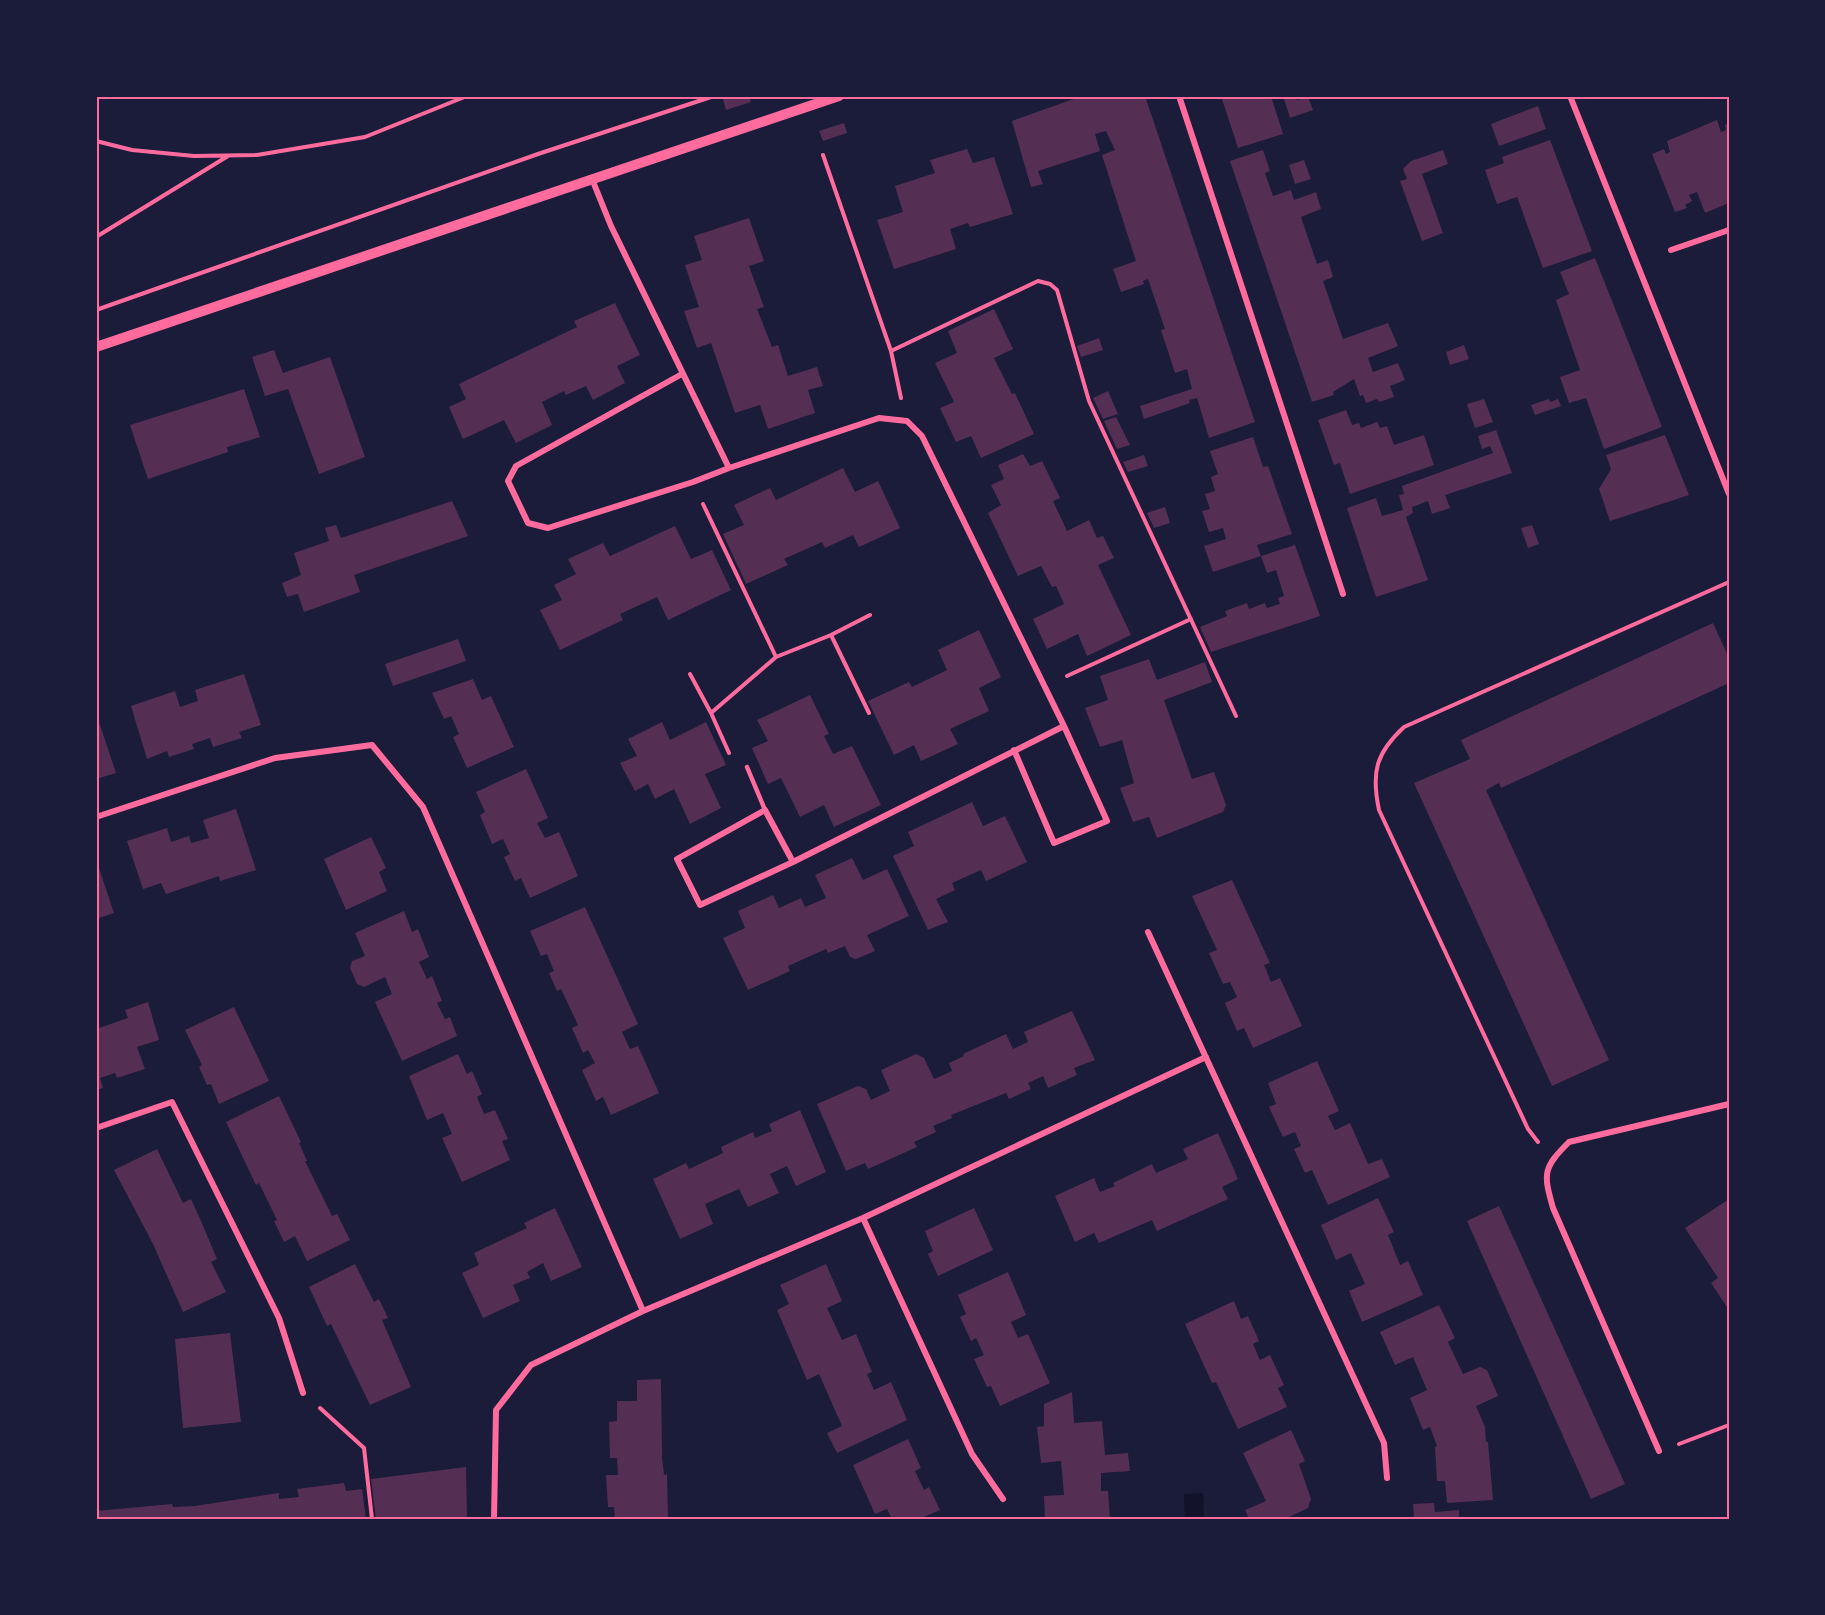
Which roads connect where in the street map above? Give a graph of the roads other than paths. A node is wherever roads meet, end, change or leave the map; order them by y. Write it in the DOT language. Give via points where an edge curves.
graph roads {
  1 [pos="839,96"];
  2 [pos="1179,96"];
  3 [pos="1570,96"];
  4 [pos="592,179"];
  5 [pos="1729,230"];
  6 [pos="1671,250"];
  7 [pos="96,347"];
  8 [pos="682,374"];
  9 [pos="729,468"];
  10 [pos="1729,494"];
  11 [pos="1343,594"];
  12 [pos="1064,726"];
  13 [pos="1014,750"];
  14 [pos="747,767"];
  15 [pos="765,810"];
  16 [pos="96,817"];
  17 [pos="793,862"];
  18 [pos="1148,932"];
  19 [pos="1206,1057"];
  20 [pos="1729,1104"];
  21 [pos="96,1128"];
  22 [pos="863,1218"];
  23 [pos="643,1311"];
  24 [pos="303,1393"];
  25 [pos="1659,1451"];
  26 [pos="1387,1478"];
  27 [pos="1003,1499"];
  28 [pos="494,1519"];
  1 -- 4 [label="street"];
  2 -- 11 [label="street"];
  3 -- 10 [label="street"];
  4 -- 7 [label="street"];
  4 -- 8 [label="street" via="610,226"];
  5 -- 6 [label="street"];
  8 -- 9 [label="street"];
  8 -- 9 [label="street" via="516,466 508,481 528,523 548,528"];
  9 -- 12 [label="street" via="879,418 907,421 922,436"];
  12 -- 13 [label="street"];
  12 -- 13 [label="street" via="1107,820 1053,843"];
  13 -- 17 [label="street"];
  14 -- 15 [label="lane"];
  15 -- 17 [label="street"];
  15 -- 17 [label="street" via="677,858 700,905"];
  16 -- 23 [label="street" via="275,758 372,745 423,807"];
  18 -- 19 [label="street"];
  19 -- 22 [label="street"];
  19 -- 26 [label="street" via="1384,1443"];
  20 -- 25 [label="street" via="1569,1142 1552,1159 1545,1179 1552,1208"];
  21 -- 24 [label="street" via="172,1102 279,1318"];
  22 -- 23 [label="street"];
  22 -- 27 [label="street" via="972,1454"];
  23 -- 28 [label="street" via="531,1365 496,1410"];
}
